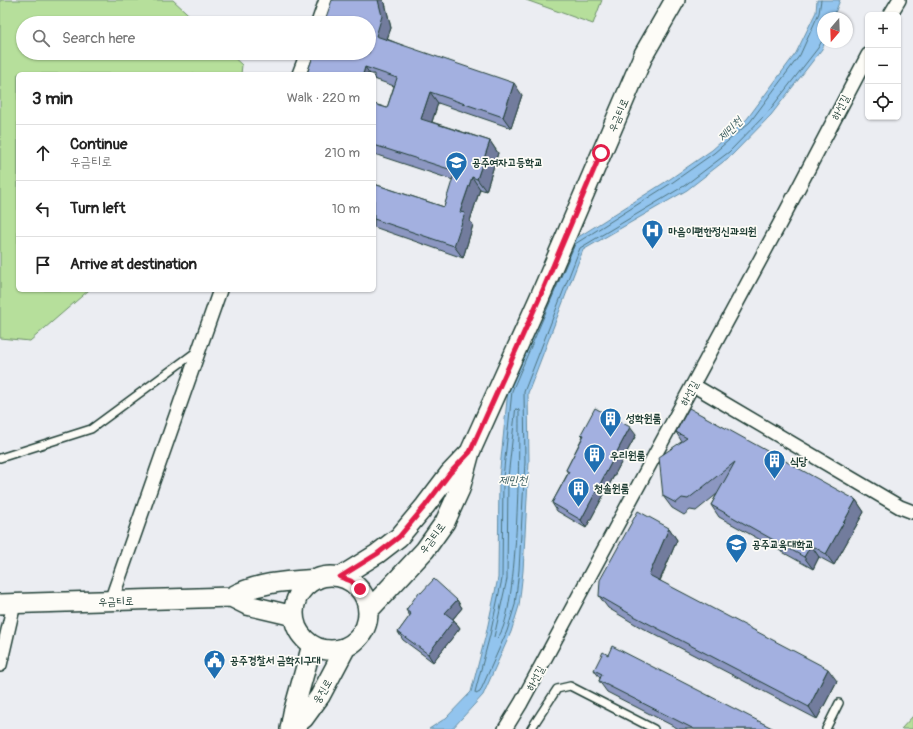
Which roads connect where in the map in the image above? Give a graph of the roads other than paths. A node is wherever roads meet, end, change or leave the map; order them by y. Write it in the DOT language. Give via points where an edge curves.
graph roads {
  1 [pos="326,0"];
  2 [pos="675,0"];
  3 [pos="899,0"];
  4 [pos="892,12"];
  5 [pos="320,16"];
  6 [pos="304,60"];
  7 [pos="865,61"];
  8 [pos="300,72"];
  9 [pos="219,292"];
  10 [pos="198,350"];
  11 [pos="693,385"];
  12 [pos="470,452"];
  13 [pos="0,458"];
  14 [pos="913,512"];
  15 [pos="340,577"];
  16 [pos="317,579"];
  17 [pos="231,597"];
  18 [pos="111,601"];
  19 [pos="7,604"];
  20 [pos="368,610"];
  21 [pos="294,616"];
  22 [pos="312,645"];
  23 [pos="346,647"];
  24 [pos="0,665"];
  25 [pos="839,703"];
  26 [pos="290,729"];
  27 [pos="506,729"];
  28 [pos="532,729"];
  29 [pos="654,729"];
  30 [pos="826,729"];
  1 -- 5 [label="street"];
  2 -- 12 [label="main road, 우금티로" via="644,54"];
  3 -- 4 [label="street"];
  6 -- 8 [label="street"];
  7 -- 11 [label="street, 하선길"];
  9 -- 10 [label="street"];
  10 -- 13 [label="lane" via="91,429"];
  10 -- 18 [label="street"];
  11 -- 14 [label="street"];
  11 -- 27 [label="street, 하선길"];
  12 -- 15 [label="main road, 우금티로" via="399,537"];
  12 -- 20 [label="main road, 우금티로" via="460,489 445,522 424,550"];
  15 -- 16 [label="main road" via="328,576"];
  15 -- 20 [label="main road" via="351,581 360,589 366,599"];
  16 -- 17 [label="main road, 우금티로" via="269,583 244,590"];
  16 -- 21 [label="main road" via="299,594"];
  17 -- 18 [label="main road, 우금티로"];
  17 -- 21 [label="main road, 우금티로" via="247,605"];
  18 -- 19 [label="main road, 우금티로"];
  19 -- 24 [label="street"];
  20 -- 23 [label="main road" via="368,622 363,632 356,642"];
  21 -- 22 [label="main road" via="303,637"];
  22 -- 23 [label="main road" via="334,650"];
  22 -- 26 [label="main road, 웅진로"];
  23 -- 26 [label="main road, 웅진로" via="320,696 304,718"];
  25 -- 30 [label="lane"];
  28 -- 29 [label="lane" via="557,689 570,686"];
}
